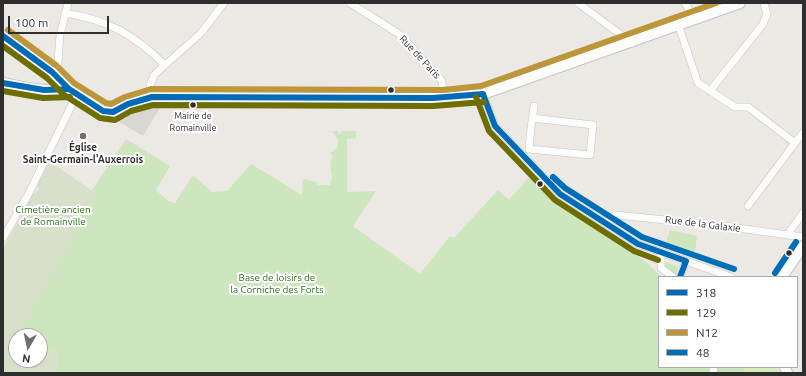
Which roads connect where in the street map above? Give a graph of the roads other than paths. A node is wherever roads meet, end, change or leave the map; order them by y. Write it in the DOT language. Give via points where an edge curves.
graph roads {
  1 [pos="68,3"];
  2 [pos="224,3"];
  3 [pos="350,3"];
  4 [pos="578,3"];
  5 [pos="685,3"];
  6 [pos="740,3"];
  7 [pos="764,3"];
  8 [pos="65,13"];
  9 [pos="695,19"];
  10 [pos="678,24"];
  11 [pos="3,36"];
  12 [pos="632,43"];
  13 [pos="165,65"];
  14 [pos="57,76"];
  15 [pos="3,84"];
  16 [pos="710,91"];
  17 [pos="73,92"];
  18 [pos="483,94"];
  19 [pos="152,97"];
  20 [pos="443,98"];
  21 [pos="534,106"];
  22 [pos="532,118"];
  23 [pos="803,133"];
  24 [pos="795,143"];
  25 [pos="529,148"];
  26 [pos="522,156"];
  27 [pos="748,206"];
  28 [pos="803,213"];
  29 [pos="606,224"];
  30 [pos="787,235"];
  31 [pos="803,237"];
  32 [pos="3,238"];
  33 [pos="803,246"];
  34 [pos="661,252"];
  35 [pos="686,261"];
  36 [pos="672,276"];
  37 [pos="680,276"];
  38 [pos="728,276"];
  39 [pos="783,276"];
  1 -- 8 [label="street"];
  2 -- 13 [label="street" via="201,33"];
  3 -- 20 [label="street, Rue de Paris" via="399,34 416,51 442,81"];
  4 -- 12 [label="street"];
  5 -- 9 [label="street"];
  6 -- 9 [label="main road"];
  7 -- 16 [label="street" via="767,14 763,24"];
  8 -- 13 [label="street" via="88,17 114,26 148,48"];
  8 -- 14 [label="street" via="60,34"];
  9 -- 10 [label="main road"];
  10 -- 12 [label="main road"];
  10 -- 16 [label="street" via="695,79"];
  11 -- 14 [label="main road"];
  12 -- 18 [label="main road"];
  13 -- 19 [label="street" via="151,80"];
  14 -- 17 [label="main road"];
  15 -- 17 [label="main road"];
  16 -- 24 [label="street" via="735,107 748,107"];
  17 -- 19 [label="main road" via="104,111 113,112 128,104"];
  17 -- 32 [label="street" via="28,195"];
  18 -- 20 [label="main road"];
  18 -- 26 [label="street" via="495,126"];
  19 -- 20 [label="main road"];
  21 -- 22 [label="street"];
  22 -- 25 [label="street"];
  22 -- 25 [label="street" via="592,125 590,155"];
  23 -- 24 [label="street"];
  24 -- 27 [label="street"];
  25 -- 26 [label="street"];
  26 -- 29 [label="street" via="560,194"];
  28 -- 30 [label="street"];
  29 -- 30 [label="street, Rue de la Galaxie" via="616,215"];
  29 -- 34 [label="street" via="638,244"];
  30 -- 31 [label="street, Rue de la Galaxie"];
  33 -- 39 [label="main road"];
  34 -- 35 [label="street"];
  34 -- 36 [label="street" via="661,268"];
  35 -- 37 [label="street"];
  35 -- 38 [label="street"];
}
